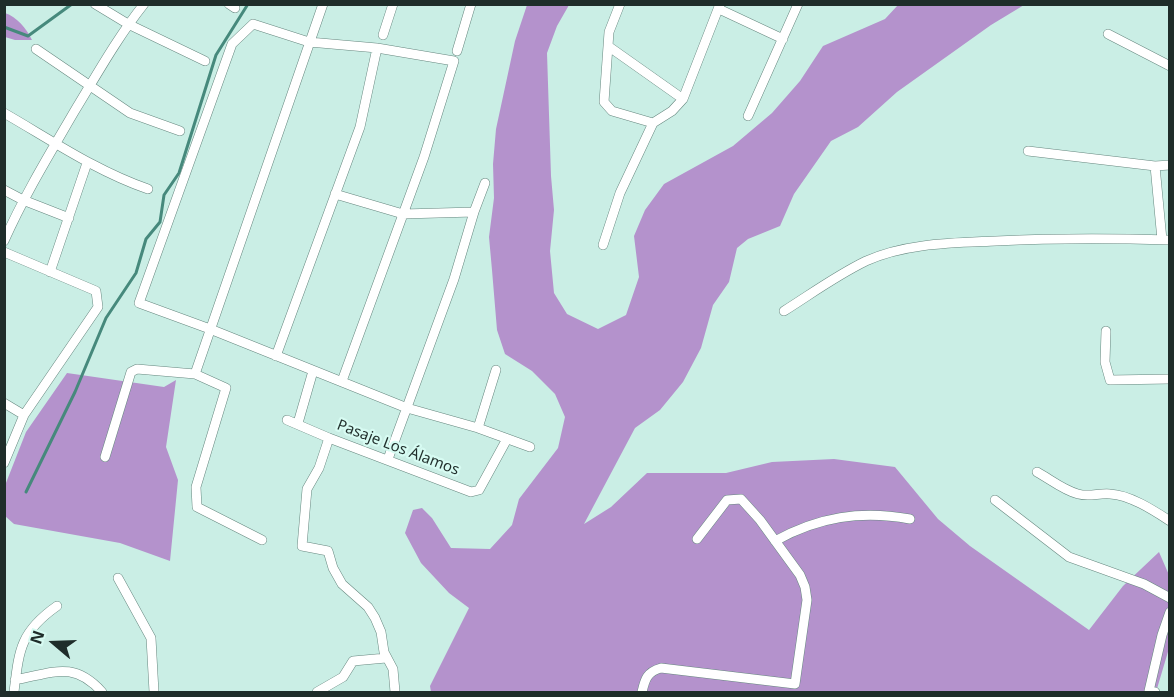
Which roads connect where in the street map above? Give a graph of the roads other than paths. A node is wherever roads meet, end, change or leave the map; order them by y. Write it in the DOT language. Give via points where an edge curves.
graph roads {
  1 [pos="95,4"];
  2 [pos="144,4"];
  3 [pos="323,4"];
  4 [pos="393,4"];
  5 [pos="471,4"];
  6 [pos="620,4"];
  7 [pos="798,4"];
  8 [pos="720,7"];
  9 [pos="128,24"];
  10 [pos="1108,34"];
  11 [pos="383,35"];
  12 [pos="783,39"];
  13 [pos="309,42"];
  14 [pos="608,46"];
  15 [pos="377,48"];
  16 [pos="36,49"];
  17 [pos="457,51"];
  18 [pos="205,61"];
  19 [pos="1170,66"];
  20 [pos="90,86"];
  21 [pos="683,99"];
  22 [pos="4,113"];
  23 [pos="748,116"];
  24 [pos="653,123"];
  25 [pos="180,131"];
  26 [pos="56,143"];
  27 [pos="1028,151"];
  28 [pos="87,163"];
  29 [pos="1170,165"];
  30 [pos="1155,166"];
  31 [pos="485,183"];
  32 [pos="147,189"];
  33 [pos="4,190"];
  34 [pos="335,194"];
  35 [pos="23,200"];
  36 [pos="474,212"];
  37 [pos="403,214"];
  38 [pos="69,218"];
  39 [pos="4,241"];
  40 [pos="1167,241"];
  41 [pos="603,245"];
  42 [pos="4,252"];
  43 [pos="51,272"];
  44 [pos="784,312"];
  45 [pos="210,329"];
  46 [pos="1106,331"];
  47 [pos="276,356"];
  48 [pos="313,370"];
  49 [pos="496,370"];
  50 [pos="195,374"];
  51 [pos="1170,379"];
  52 [pos="342,381"];
  53 [pos="4,403"];
  54 [pos="407,408"];
  55 [pos="24,415"];
  56 [pos="287,420"];
  57 [pos="297,423"];
  58 [pos="478,429"];
  59 [pos="329,438"];
  60 [pos="507,439"];
  61 [pos="530,447"];
  62 [pos="105,457"];
  63 [pos="388,459"];
  64 [pos="4,463"];
  65 [pos="1036,472"];
  66 [pos="995,501"];
  67 [pos="909,519"];
  68 [pos="1170,521"];
  69 [pos="697,539"];
  70 [pos="262,540"];
  71 [pos="775,541"];
  72 [pos="118,578"];
  73 [pos="1170,598"];
  74 [pos="57,606"];
  75 [pos="1170,612"];
  76 [pos="1166,636"];
  77 [pos="386,658"];
  78 [pos="15,680"];
  79 [pos="14,693"];
  80 [pos="102,693"];
  81 [pos="154,693"];
  82 [pos="317,693"];
  83 [pos="394,693"];
  84 [pos="642,693"];
  85 [pos="1155,693"];
  1 -- 9 [label="street"];
  2 -- 9 [label="street"];
  3 -- 13 [label="street"];
  4 -- 11 [label="street"];
  5 -- 17 [label="street"];
  6 -- 14 [label="street"];
  7 -- 12 [label="street"];
  8 -- 12 [label="street"];
  8 -- 21 [label="street"];
  9 -- 18 [label="street"];
  9 -- 20 [label="street"];
  10 -- 19 [label="street"];
  12 -- 23 [label="street"];
  13 -- 15 [label="street"];
  13 -- 45 [label="street"];
  13 -- 45 [label="street" via="253,24 232,44 139,303"];
  14 -- 21 [label="street"];
  14 -- 24 [label="street" via="603,98 606,106"];
  15 -- 34 [label="street" via="360,127"];
  15 -- 37 [label="street" via="454,61"];
  16 -- 20 [label="street"];
  20 -- 25 [label="street" via="130,113"];
  20 -- 26 [label="street"];
  21 -- 24 [label="street"];
  22 -- 26 [label="street"];
  24 -- 41 [label="street" via="620,193"];
  26 -- 28 [label="street"];
  26 -- 35 [label="street"];
  27 -- 30 [label="street"];
  28 -- 32 [label="street"];
  28 -- 38 [label="street"];
  29 -- 30 [label="street"];
  30 -- 40 [label="street"];
  31 -- 36 [label="street"];
  33 -- 35 [label="street"];
  34 -- 37 [label="street"];
  34 -- 47 [label="street"];
  35 -- 38 [label="street"];
  35 -- 39 [label="street"];
  36 -- 37 [label="street"];
  36 -- 54 [label="street"];
  37 -- 52 [label="street"];
  38 -- 43 [label="street"];
  40 -- 44 [label="street" via="1080,237 929,245 867,261"];
  42 -- 43 [label="street"];
  43 -- 55 [label="street" via="96,291 98,307"];
  45 -- 47 [label="street"];
  45 -- 50 [label="street"];
  46 -- 51 [label="street" via="1105,362 1110,380"];
  47 -- 48 [label="street"];
  48 -- 52 [label="street"];
  48 -- 57 [label="street"];
  49 -- 58 [label="street"];
  50 -- 62 [label="street" via="137,369 131,372"];
  50 -- 70 [label="street" via="226,388 196,487 196,507"];
  52 -- 54 [label="street"];
  53 -- 55 [label="street"];
  54 -- 58 [label="street"];
  54 -- 63 [label="street"];
  55 -- 64 [label="street"];
  56 -- 57 [label="street, Pasaje Los Álamos"];
  57 -- 59 [label="street, Pasaje Los Álamos"];
  58 -- 60 [label="street"];
  59 -- 63 [label="street, Pasaje Los Álamos"];
  59 -- 77 [label="street" via="320,468 306,489 302,546 328,551 342,584 375,618"];
  60 -- 61 [label="street"];
  60 -- 63 [label="street, Pasaje Los Álamos" via="479,490 471,492"];
  65 -- 68 [label="street" via="1075,493 1122,496"];
  66 -- 73 [label="street" via="1069,557 1144,584"];
  67 -- 71 [label="street" via="867,514 836,517 804,526"];
  69 -- 71 [label="street" via="727,500 741,499"];
  71 -- 84 [label="street" via="800,575 807,594 795,684 662,668 646,676"];
  72 -- 81 [label="street" via="151,638"];
  74 -- 78 [label="street" via="40,618 26,638 19,652"];
  75 -- 76 [label="street"];
  76 -- 85 [label="street" via="1149,691"];
  77 -- 82 [label="street" via="353,661 343,677"];
  77 -- 83 [label="street" via="393,669"];
  78 -- 79 [label="street"];
  78 -- 80 [label="street" via="67,671 87,677"];
}
